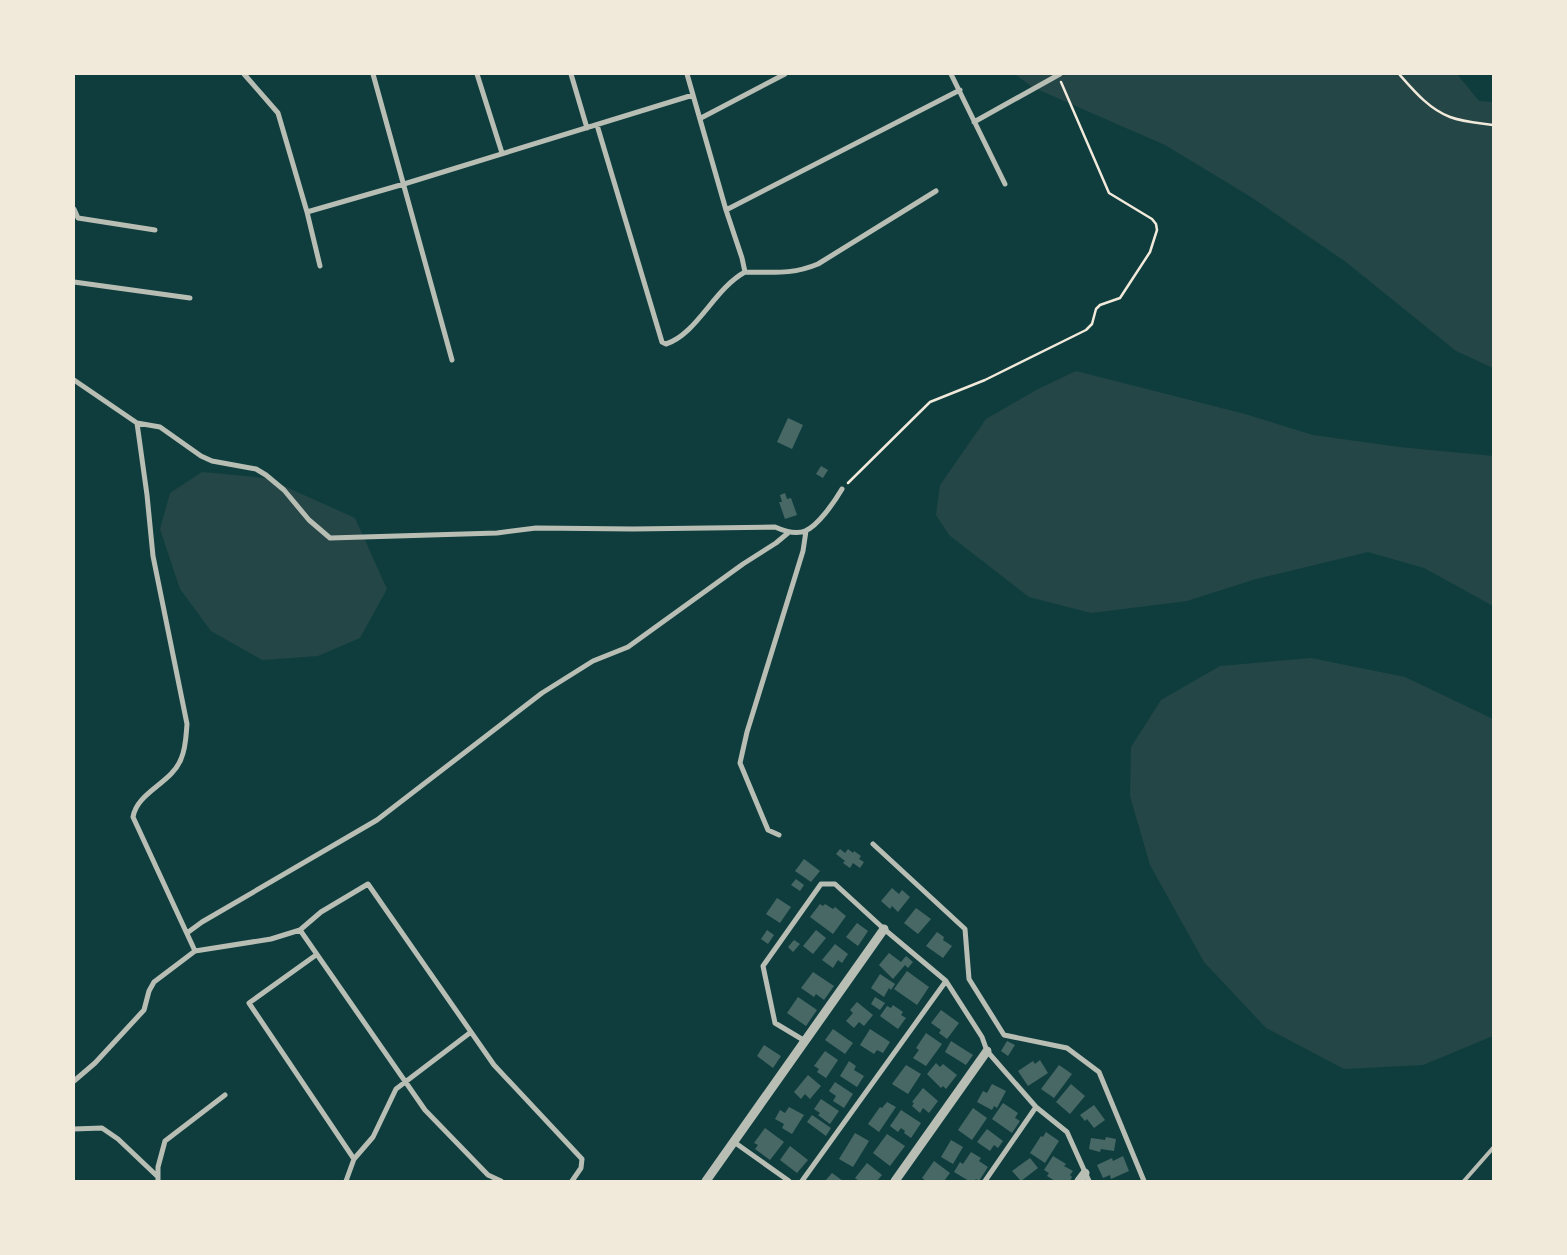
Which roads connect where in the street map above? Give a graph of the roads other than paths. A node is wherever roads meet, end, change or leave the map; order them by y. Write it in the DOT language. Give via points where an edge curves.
graph roads {
  1 [pos="244,74"];
  2 [pos="373,74"];
  3 [pos="477,74"];
  4 [pos="571,74"];
  5 [pos="687,74"];
  6 [pos="786,74"];
  7 [pos="952,74"];
  8 [pos="1059,74"];
  9 [pos="960,90"];
  10 [pos="693,95"];
  11 [pos="701,118"];
  12 [pos="974,122"];
  13 [pos="597,125"];
  14 [pos="587,128"];
  15 [pos="502,154"];
  16 [pos="404,184"];
  17 [pos="1005,184"];
  18 [pos="936,191"];
  19 [pos="74,209"];
  20 [pos="726,210"];
  21 [pos="307,212"];
  22 [pos="155,230"];
  23 [pos="320,266"];
  24 [pos="745,272"];
  25 [pos="74,282"];
  26 [pos="190,298"];
  27 [pos="452,360"];
  28 [pos="74,380"];
  29 [pos="137,422"];
  30 [pos="842,489"];
  31 [pos="806,530"];
  32 [pos="788,533"];
  33 [pos="779,835"];
  34 [pos="873,844"];
  35 [pos="884,929"];
  36 [pos="300,930"];
  37 [pos="187,933"];
  38 [pos="196,951"];
  39 [pos="316,955"];
  40 [pos="946,981"];
  41 [pos="471,1032"];
  42 [pos="805,1041"];
  43 [pos="987,1051"];
  44 [pos="74,1081"];
  45 [pos="404,1082"];
  46 [pos="225,1095"];
  47 [pos="1036,1107"];
  48 [pos="74,1129"];
  49 [pos="734,1142"];
  50 [pos="1493,1148"];
  51 [pos="354,1159"];
  52 [pos="1087,1177"];
  53 [pos="158,1179"];
  54 [pos="346,1181"];
  55 [pos="501,1181"];
  56 [pos="572,1181"];
  57 [pos="706,1181"];
  58 [pos="789,1181"];
  59 [pos="802,1181"];
  60 [pos="895,1181"];
  61 [pos="985,1181"];
  62 [pos="1079,1181"];
  63 [pos="1144,1181"];
  64 [pos="1464,1181"];
  1 -- 21 [label="street" via="278,113"];
  2 -- 16 [label="street"];
  3 -- 15 [label="street"];
  4 -- 14 [label="street"];
  5 -- 10 [label="street"];
  6 -- 11 [label="street"];
  7 -- 9 [label="street"];
  8 -- 12 [label="street"];
  9 -- 12 [label="street"];
  9 -- 20 [label="street"];
  10 -- 11 [label="street"];
  10 -- 13 [label="street"];
  11 -- 20 [label="street"];
  12 -- 17 [label="street"];
  13 -- 14 [label="street"];
  13 -- 24 [label="street" via="662,342 674,341 685,333 721,290"];
  14 -- 15 [label="street"];
  15 -- 16 [label="street"];
  16 -- 21 [label="street"];
  16 -- 27 [label="street"];
  18 -- 24 [label="street" via="818,264 795,271"];
  19 -- 22 [label="street" via="78,218"];
  20 -- 24 [label="street"];
  21 -- 23 [label="street"];
  25 -- 26 [label="street"];
  28 -- 29 [label="street"];
  29 -- 32 [label="street" via="160,427 212,461 256,469 266,475 284,490 308,520 330,538 536,528 775,527"];
  29 -- 37 [label="street" via="153,556 187,724 181,760 169,777 140,802 133,817"];
  30 -- 31 [label="street" via="829,510"];
  31 -- 32 [label="street"];
  31 -- 33 [label="street" via="803,551 740,763 768,830"];
  32 -- 37 [label="street" via="628,647 593,661 542,693 377,820"];
  34 -- 63 [label="street" via="965,928 969,979 1004,1035 1067,1048 1099,1072"];
  35 -- 40 [label="street"];
  35 -- 42 [label="street"];
  35 -- 42 [label="street" via="834,884 821,884 763,966 775,1022"];
  36 -- 38 [label="street" via="271,939"];
  36 -- 39 [label="street"];
  36 -- 41 [label="street" via="321,912 368,884"];
  37 -- 38 [label="street"];
  38 -- 44 [label="street" via="154,982 148,990 144,1010"];
  39 -- 45 [label="street"];
  39 -- 51 [label="street" via="249,1003"];
  40 -- 43 [label="street" via="982,1037"];
  40 -- 59 [label="street"];
  41 -- 45 [label="street"];
  41 -- 56 [label="street" via="494,1065 582,1159"];
  42 -- 49 [label="street"];
  43 -- 47 [label="street"];
  43 -- 60 [label="street"];
  45 -- 51 [label="street" via="396,1089 373,1137"];
  45 -- 55 [label="street" via="425,1110 488,1175"];
  46 -- 53 [label="street" via="165,1141"];
  47 -- 52 [label="street" via="1067,1132"];
  47 -- 61 [label="street"];
  48 -- 53 [label="street" via="102,1128 118,1139"];
  49 -- 57 [label="street"];
  49 -- 58 [label="street"];
  50 -- 64 [label="lane"];
  51 -- 54 [label="street"];
  52 -- 62 [label="street"];
}
